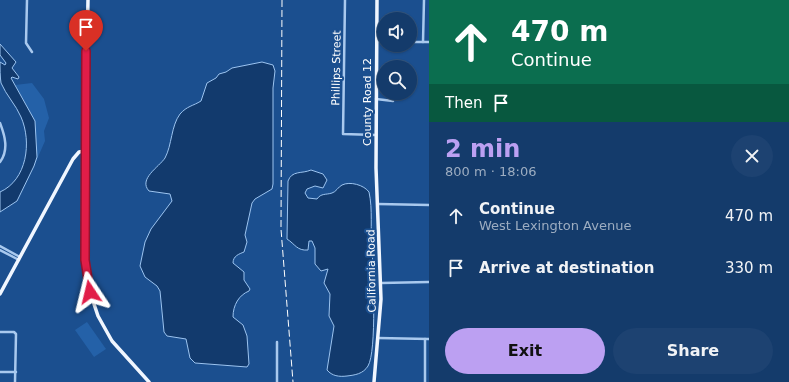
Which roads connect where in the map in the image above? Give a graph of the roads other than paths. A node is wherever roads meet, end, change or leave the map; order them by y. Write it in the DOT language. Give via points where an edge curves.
graph roads {
  1 [pos="27,0"];
  2 [pos="88,0"];
  3 [pos="345,0"];
  4 [pos="377,0"];
  5 [pos="424,0"];
  6 [pos="377,12"];
  7 [pos="377,41"];
  8 [pos="417,42"];
  9 [pos="423,42"];
  10 [pos="429,42"];
  11 [pos="32,52"];
  12 [pos="376,99"];
  13 [pos="393,101"];
  14 [pos="0,123"];
  15 [pos="376,135"];
  16 [pos="85,151"];
  17 [pos="0,162"];
  18 [pos="378,204"];
  19 [pos="429,205"];
  20 [pos="0,246"];
  21 [pos="0,250"];
  22 [pos="19,259"];
  23 [pos="429,282"];
  24 [pos="381,283"];
  25 [pos="0,294"];
  26 [pos="0,332"];
  27 [pos="378,338"];
  28 [pos="425,339"];
  29 [pos="429,339"];
  30 [pos="277,342"];
  31 [pos="0,372"];
  32 [pos="16,372"];
  33 [pos="15,382"];
  34 [pos="149,382"];
  35 [pos="277,382"];
  36 [pos="374,382"];
  37 [pos="425,382"];
  1 -- 11 [label="street" via="26,43"];
  2 -- 16 [label="main road"];
  3 -- 15 [label="street, Phillips Street" via="343,134"];
  4 -- 6 [label="main road, County Road 12"];
  5 -- 9 [label="street"];
  7 -- 12 [label="main road, County Road 12"];
  8 -- 9 [label="street"];
  9 -- 10 [label="street"];
  12 -- 13 [label="street"];
  12 -- 15 [label="main road, County Road 12"];
  14 -- 17 [label="street" via="6,145"];
  15 -- 18 [label="main road, County Road 12"];
  16 -- 22 [label="main road" via="75,156"];
  16 -- 34 [label="main road" via="85,260 90,292 98,316 112,340"];
  18 -- 19 [label="street"];
  18 -- 24 [label="main road, California Road"];
  20 -- 22 [label="street"];
  21 -- 22 [label="street"];
  22 -- 25 [label="main road"];
  23 -- 24 [label="street"];
  24 -- 27 [label="main road, California Road"];
  26 -- 32 [label="street" via="16,334"];
  27 -- 28 [label="street"];
  27 -- 36 [label="main road"];
  28 -- 29 [label="street"];
  28 -- 37 [label="street"];
  30 -- 35 [label="street"];
  31 -- 32 [label="street"];
  32 -- 33 [label="street"];
}
